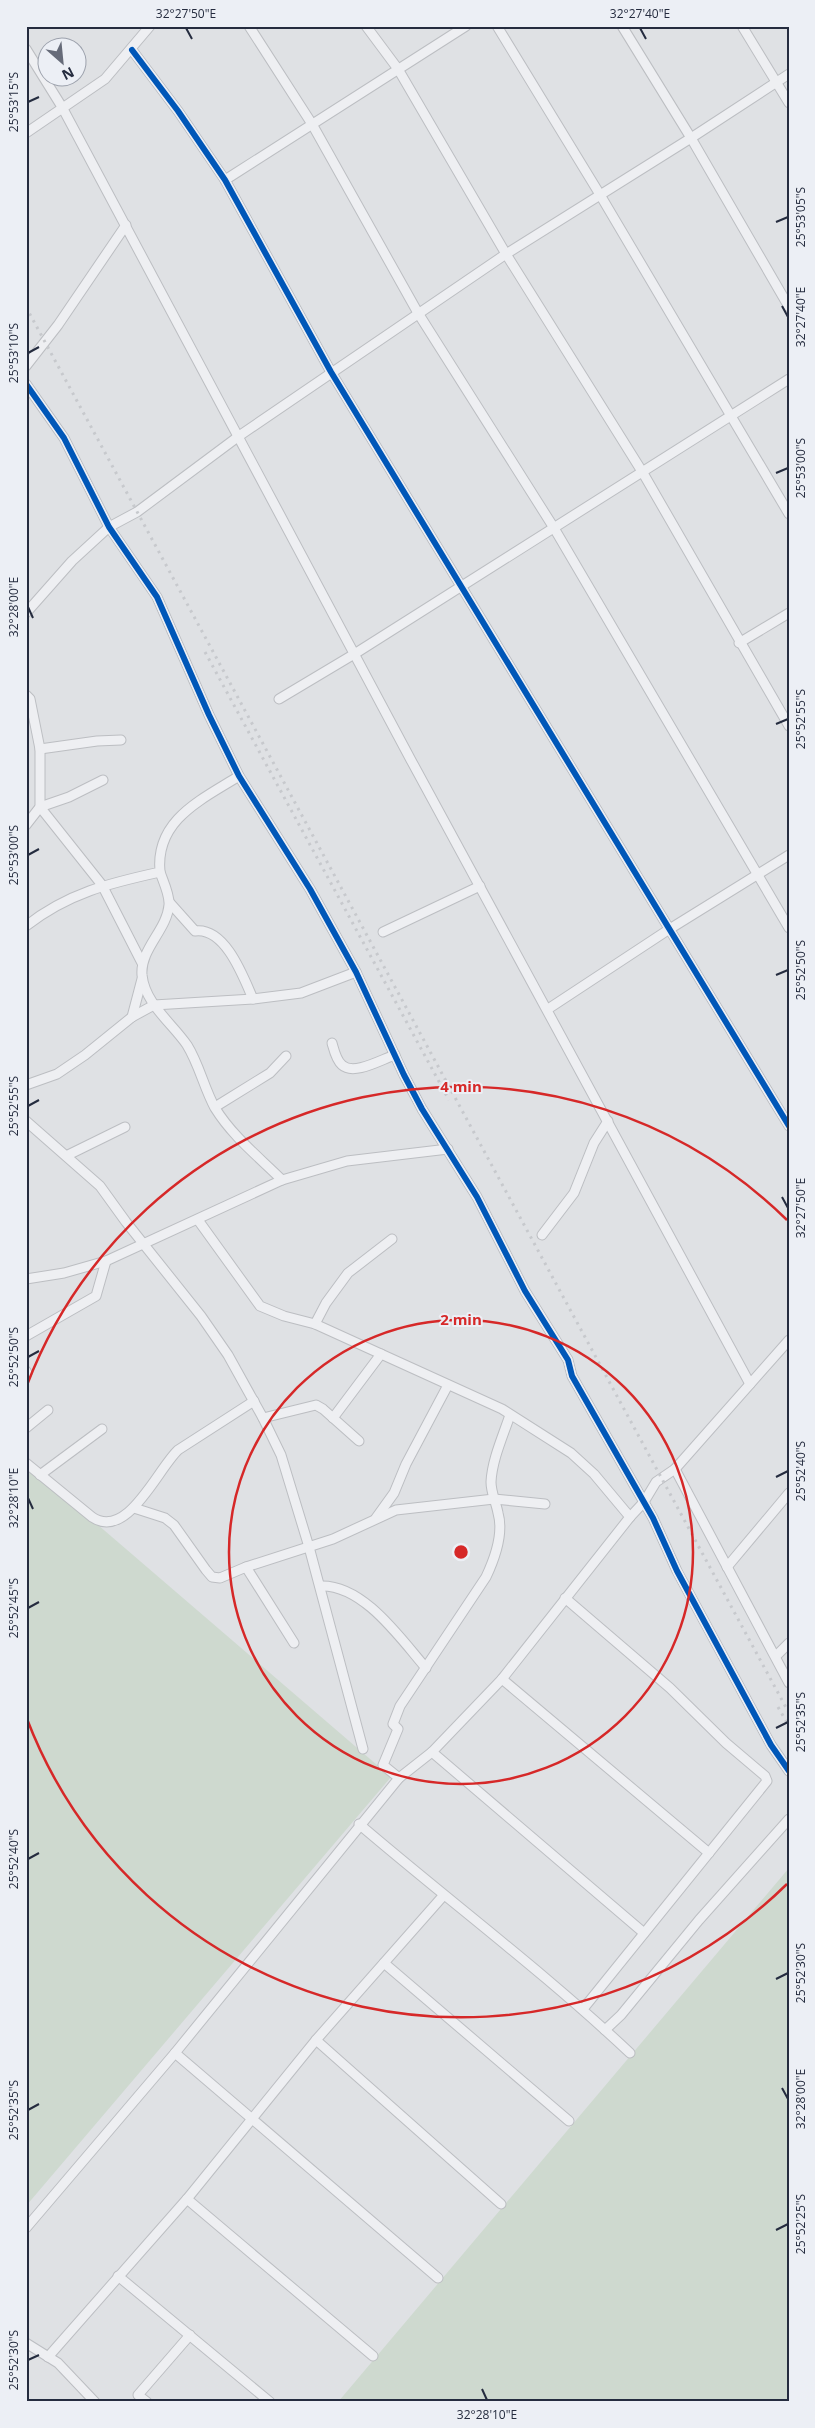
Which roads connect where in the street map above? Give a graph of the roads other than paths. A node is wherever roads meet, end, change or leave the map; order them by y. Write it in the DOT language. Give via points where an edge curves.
graph roads {
  1 [pos="150,26"];
  2 [pos="249,26"];
  3 [pos="366,26"];
  4 [pos="466,26"];
  5 [pos="497,26"];
  6 [pos="622,26"];
  7 [pos="742,26"];
  8 [pos="26,49"];
  9 [pos="132,50"];
  10 [pos="398,69"];
  11 [pos="789,74"];
  12 [pos="776,82"];
  13 [pos="789,103"];
  14 [pos="62,107"];
  15 [pos="312,124"];
  16 [pos="26,132"];
  17 [pos="691,138"];
  18 [pos="225,180"];
  19 [pos="600,193"];
  20 [pos="126,225"];
  21 [pos="506,254"];
  22 [pos="789,307"];
  23 [pos="418,313"];
  24 [pos="26,366"];
  25 [pos="330,372"];
  26 [pos="789,379"];
  27 [pos="26,384"];
  28 [pos="732,415"];
  29 [pos="239,436"];
  30 [pos="643,474"];
  31 [pos="789,514"];
  32 [pos="109,528"];
  33 [pos="554,528"];
  34 [pos="462,586"];
  35 [pos="26,613"];
  36 [pos="789,613"];
  37 [pos="739,643"];
  38 [pos="356,653"];
  39 [pos="26,695"];
  40 [pos="278,699"];
  41 [pos="789,726"];
  42 [pos="121,740"];
  43 [pos="40,749"];
  44 [pos="239,776"];
  45 [pos="103,780"];
  46 [pos="40,807"];
  47 [pos="26,825"];
  48 [pos="789,855"];
  49 [pos="160,872"];
  50 [pos="757,875"];
  51 [pos="102,885"];
  52 [pos="480,886"];
  53 [pos="170,903"];
  54 [pos="26,926"];
  55 [pos="789,928"];
  56 [pos="668,930"];
  57 [pos="383,932"];
  58 [pos="142,963"];
  59 [pos="356,972"];
  60 [pos="142,977"];
  61 [pos="252,999"];
  62 [pos="154,1005"];
  63 [pos="548,1009"];
  64 [pos="132,1017"];
  65 [pos="332,1043"];
  66 [pos="395,1054"];
  67 [pos="286,1056"];
  68 [pos="26,1085"];
  69 [pos="215,1107"];
  70 [pos="26,1120"];
  71 [pos="608,1121"];
  72 [pos="789,1126"];
  73 [pos="125,1128"];
  74 [pos="448,1150"];
  75 [pos="68,1155"];
  76 [pos="282,1180"];
  77 [pos="198,1220"];
  78 [pos="542,1235"];
  79 [pos="392,1239"];
  80 [pos="145,1245"];
  81 [pos="106,1261"];
  82 [pos="26,1279"];
  83 [pos="315,1324"];
  84 [pos="26,1336"];
  85 [pos="789,1340"];
  86 [pos="381,1354"];
  87 [pos="750,1384"];
  88 [pos="448,1385"];
  89 [pos="254,1401"];
  90 [pos="48,1410"];
  91 [pos="510,1415"];
  92 [pos="263,1418"];
  93 [pos="333,1418"];
  94 [pos="26,1428"];
  95 [pos="102,1429"];
  96 [pos="359,1440"];
  97 [pos="26,1463"];
  98 [pos="675,1469"];
  99 [pos="40,1475"];
  100 [pos="789,1493"];
  101 [pos="494,1499"];
  102 [pos="644,1502"];
  103 [pos="546,1504"];
  104 [pos="134,1508"];
  105 [pos="630,1517"];
  106 [pos="376,1519"];
  107 [pos="309,1547"];
  108 [pos="246,1567"];
  109 [pos="727,1567"];
  110 [pos="320,1586"];
  111 [pos="565,1598"];
  112 [pos="294,1643"];
  113 [pos="789,1643"];
  114 [pos="776,1656"];
  115 [pos="426,1668"];
  116 [pos="502,1679"];
  117 [pos="789,1683"];
  118 [pos="363,1749"];
  119 [pos="432,1752"];
  120 [pos="789,1771"];
  121 [pos="400,1778"];
  122 [pos="789,1819"];
  123 [pos="359,1824"];
  124 [pos="709,1853"];
  125 [pos="443,1896"];
  126 [pos="644,1934"];
  127 [pos="384,1963"];
  128 [pos="583,2009"];
  129 [pos="605,2030"];
  130 [pos="316,2040"];
  131 [pos="630,2053"];
  132 [pos="175,2054"];
  133 [pos="252,2121"];
  134 [pos="569,2121"];
  135 [pos="187,2199"];
  136 [pos="501,2204"];
  137 [pos="26,2228"];
  138 [pos="118,2276"];
  139 [pos="438,2278"];
  140 [pos="190,2335"];
  141 [pos="26,2343"];
  142 [pos="48,2356"];
  143 [pos="373,2356"];
  144 [pos="264,2400"];
  145 [pos="95,2402"];
  146 [pos="147,2402"];
  1 -- 9 [label="street"];
  2 -- 15 [label="street"];
  3 -- 10 [label="street"];
  4 -- 10 [label="street"];
  5 -- 19 [label="street"];
  6 -- 17 [label="street"];
  7 -- 12 [label="street"];
  8 -- 14 [label="street"];
  9 -- 14 [label="street" via="105,79"];
  9 -- 18 [label="street"];
  10 -- 15 [label="street"];
  10 -- 21 [label="street"];
  11 -- 12 [label="street"];
  12 -- 13 [label="street"];
  12 -- 17 [label="street"];
  14 -- 16 [label="street"];
  14 -- 20 [label="street"];
  15 -- 18 [label="street"];
  15 -- 23 [label="street"];
  17 -- 19 [label="street"];
  17 -- 22 [label="street"];
  18 -- 25 [label="street"];
  19 -- 21 [label="street"];
  19 -- 28 [label="street"];
  20 -- 24 [label="street"];
  20 -- 29 [label="street"];
  21 -- 23 [label="street"];
  21 -- 30 [label="street"];
  23 -- 25 [label="street"];
  23 -- 33 [label="street"];
  25 -- 29 [label="street"];
  25 -- 34 [label="street"];
  26 -- 28 [label="street"];
  27 -- 32 [label="street" via="64,438"];
  28 -- 30 [label="street"];
  28 -- 31 [label="street"];
  29 -- 32 [label="street" via="137,512"];
  29 -- 38 [label="street"];
  30 -- 33 [label="street"];
  30 -- 37 [label="street"];
  32 -- 35 [label="street" via="72,561"];
  32 -- 44 [label="street" via="157,597"];
  33 -- 34 [label="street"];
  33 -- 50 [label="street"];
  34 -- 38 [label="street"];
  34 -- 56 [label="street"];
  36 -- 37 [label="street"];
  37 -- 41 [label="street"];
  38 -- 40 [label="street"];
  38 -- 52 [label="street"];
  39 -- 43 [label="street" via="30,699"];
  42 -- 43 [label="street"];
  43 -- 46 [label="street"];
  44 -- 49 [label="street" via="186,810 169,828 161,844"];
  44 -- 59 [label="street" via="310,889"];
  45 -- 46 [label="street"];
  46 -- 47 [label="street"];
  46 -- 51 [label="street"];
  48 -- 50 [label="street"];
  49 -- 51 [label="street"];
  49 -- 53 [label="street"];
  50 -- 55 [label="street"];
  50 -- 56 [label="street"];
  51 -- 54 [label="street"];
  51 -- 58 [label="street"];
  52 -- 57 [label="street"];
  52 -- 63 [label="street"];
  53 -- 58 [label="street"];
  53 -- 61 [label="street" via="195,932 209,932 220,940 242,974"];
  56 -- 63 [label="street"];
  56 -- 72 [label="street"];
  58 -- 60 [label="street"];
  59 -- 61 [label="street" via="301,993"];
  59 -- 66 [label="street"];
  60 -- 62 [label="street"];
  60 -- 64 [label="street"];
  61 -- 62 [label="street"];
  62 -- 64 [label="street"];
  62 -- 69 [label="street" via="187,1046"];
  63 -- 71 [label="street"];
  64 -- 68 [label="street" via="57,1074"];
  65 -- 66 [label="street" via="342,1066 350,1069"];
  66 -- 74 [label="street" via="422,1109"];
  67 -- 69 [label="street" via="270,1073"];
  69 -- 76 [label="street" via="234,1135"];
  70 -- 75 [label="street"];
  71 -- 78 [label="street" via="594,1143 574,1193"];
  71 -- 87 [label="street"];
  73 -- 75 [label="street"];
  74 -- 76 [label="street" via="347,1161"];
  74 -- 102 [label="street" via="477,1196 525,1291 568,1360 572,1376"];
  75 -- 80 [label="street" via="100,1186"];
  76 -- 77 [label="street"];
  77 -- 80 [label="street"];
  77 -- 83 [label="street" via="260,1306"];
  79 -- 83 [label="street" via="348,1273"];
  80 -- 81 [label="street"];
  80 -- 89 [label="street" via="223,1348"];
  81 -- 82 [label="street"];
  81 -- 84 [label="street" via="96,1296"];
  83 -- 86 [label="street"];
  85 -- 87 [label="street"];
  86 -- 88 [label="street"];
  86 -- 93 [label="street"];
  87 -- 98 [label="street"];
  88 -- 91 [label="street"];
  88 -- 106 [label="street" via="394,1493"];
  89 -- 92 [label="street"];
  89 -- 104 [label="street" via="178,1450"];
  90 -- 94 [label="street"];
  91 -- 101 [label="street" via="494,1464 491,1482"];
  91 -- 105 [label="street" via="570,1453 594,1474"];
  92 -- 93 [label="street" via="316,1405"];
  92 -- 107 [label="street" via="281,1455"];
  93 -- 96 [label="street"];
  95 -- 99 [label="street"];
  97 -- 99 [label="street"];
  98 -- 102 [label="street" via="656,1482"];
  98 -- 109 [label="street"];
  99 -- 104 [label="street" via="100,1522 108,1524 123,1518"];
  100 -- 109 [label="street"];
  101 -- 103 [label="street"];
  101 -- 106 [label="street" via="396,1510"];
  101 -- 115 [label="street" via="500,1521 495,1559"];
  102 -- 105 [label="street"];
  102 -- 120 [label="street" via="677,1571 771,1745"];
  104 -- 108 [label="street" via="165,1518 174,1525 212,1577 220,1578"];
  105 -- 111 [label="street"];
  106 -- 107 [label="street"];
  107 -- 108 [label="street"];
  107 -- 110 [label="street"];
  108 -- 112 [label="street"];
  109 -- 114 [label="street"];
  110 -- 115 [label="street" via="340,1588 356,1595 392,1628"];
  110 -- 118 [label="street"];
  111 -- 116 [label="street"];
  111 -- 124 [label="street" via="670,1688 766,1778 766,1784"];
  113 -- 114 [label="street"];
  114 -- 117 [label="street"];
  115 -- 121 [label="street" via="403,1700 393,1724 398,1729 383,1765"];
  116 -- 119 [label="street"];
  116 -- 124 [label="street"];
  119 -- 121 [label="street"];
  119 -- 126 [label="street"];
  121 -- 123 [label="street"];
  122 -- 129 [label="street"];
  123 -- 125 [label="street"];
  123 -- 132 [label="street"];
  124 -- 126 [label="street"];
  125 -- 127 [label="street"];
  125 -- 128 [label="street"];
  126 -- 128 [label="street"];
  127 -- 130 [label="street"];
  127 -- 134 [label="street"];
  128 -- 129 [label="street"];
  129 -- 131 [label="street"];
  130 -- 133 [label="street"];
  130 -- 136 [label="street"];
  132 -- 133 [label="street"];
  132 -- 137 [label="street"];
  133 -- 135 [label="street"];
  133 -- 139 [label="street"];
  135 -- 138 [label="street"];
  135 -- 143 [label="street"];
  138 -- 140 [label="street"];
  138 -- 142 [label="street"];
  140 -- 144 [label="street"];
  140 -- 146 [label="street" via="138,2395"];
  141 -- 142 [label="street"];
  142 -- 145 [label="street" via="68,2371"];
}
